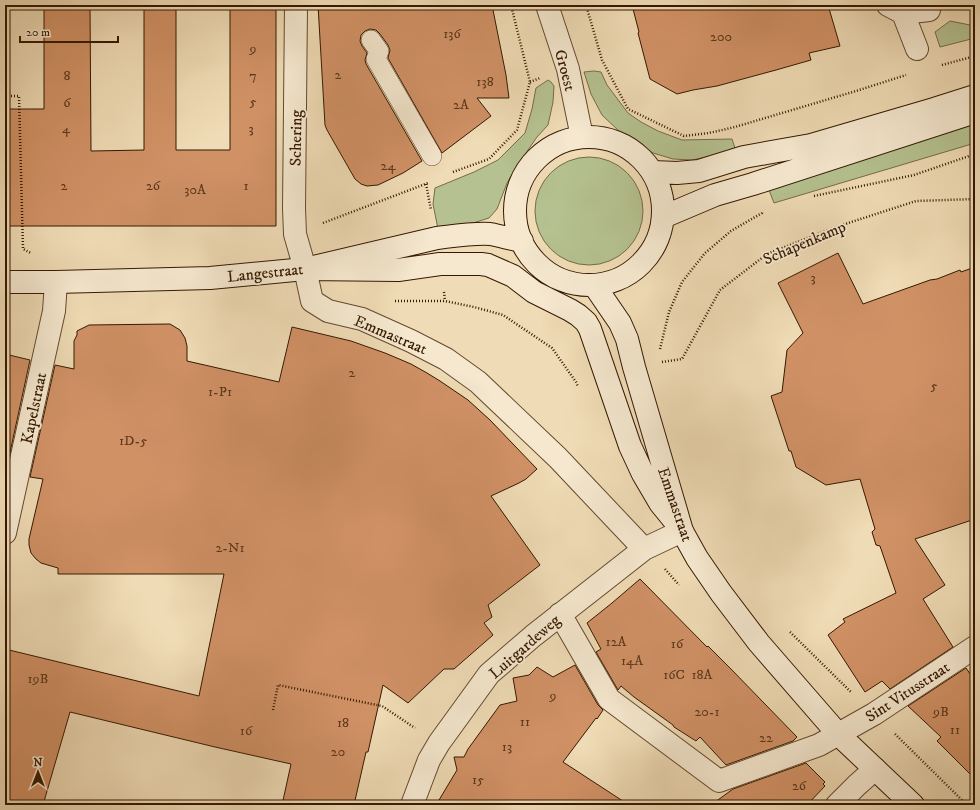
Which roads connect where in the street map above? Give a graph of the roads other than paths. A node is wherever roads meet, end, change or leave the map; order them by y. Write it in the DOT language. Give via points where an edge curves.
graph roads {
  1 [pos="296,5"];
  2 [pos="546,5"];
  3 [pos="896,9"];
  4 [pos="929,10"];
  5 [pos="371,40"];
  6 [pos="918,49"];
  7 [pos="975,96"];
  8 [pos="975,112"];
  9 [pos="582,137"];
  10 [pos="432,156"];
  11 [pos="653,172"];
  12 [pos="663,217"];
  13 [pos="522,241"];
  14 [pos="305,269"];
  15 [pos="5,282"];
  16 [pos="56,282"];
  17 [pos="594,285"];
  18 [pos="682,531"];
  19 [pos="5,533"];
  20 [pos="644,549"];
  21 [pos="560,614"];
  22 [pos="975,647"];
  23 [pos="838,734"];
  24 [pos="875,769"];
  25 [pos="412,805"];
  26 [pos="837,805"];
  27 [pos="913,805"];
  1 -- 14 [label="main road, Schering" via="294,208 295,234"];
  2 -- 9 [label="main road, Groest" via="568,69"];
  3 -- 4 [label="main road"];
  3 -- 6 [label="main road"];
  5 -- 10 [label="lane" via="379,51 376,58"];
  7 -- 11 [label="main road" via="812,144 744,157 699,171"];
  8 -- 12 [label="main road" via="714,195"];
  9 -- 11 [label="main road" via="620,143 638,155"];
  9 -- 13 [label="main road" via="562,142 547,150 525,174 518,191 515,215"];
  11 -- 12 [label="main road" via="662,194"];
  12 -- 17 [label="main road" via="660,234 643,262 615,281"];
  13 -- 14 [label="main road, Langestraat" via="479,234 437,238"];
  13 -- 17 [label="main road" via="536,262 552,275 565,281"];
  14 -- 16 [label="main road, Langestraat" via="210,278"];
  14 -- 18 [label="main road" via="398,270 440,264 488,265 513,276 534,292 578,315 590,329 630,446 643,474 660,503"];
  14 -- 20 [label="main road, Emmastraat" via="312,301 328,311 362,319 411,341 446,359 478,382 558,458"];
  15 -- 16 [label="main road, Langestraat"];
  16 -- 19 [label="main road, Kapelstraat" via="54,311"];
  17 -- 18 [label="main road, Emmastraat" via="620,323 627,340"];
  18 -- 20 [label="main road, Luitgardeweg"];
  18 -- 23 [label="main road, Emmastraat" via="720,593 759,643"];
  20 -- 21 [label="main road, Luitgardeweg"];
  21 -- 23 [label="main road" via="609,699 719,780 819,745"];
  21 -- 25 [label="main road, Luitgardeweg" via="489,674 429,760"];
  22 -- 23 [label="main road, Sint Vitusstraat" via="874,714"];
  23 -- 24 [label="main road, Emmastraat"];
  24 -- 26 [label="main road"];
  24 -- 27 [label="main road, Emmastraat"];
}
